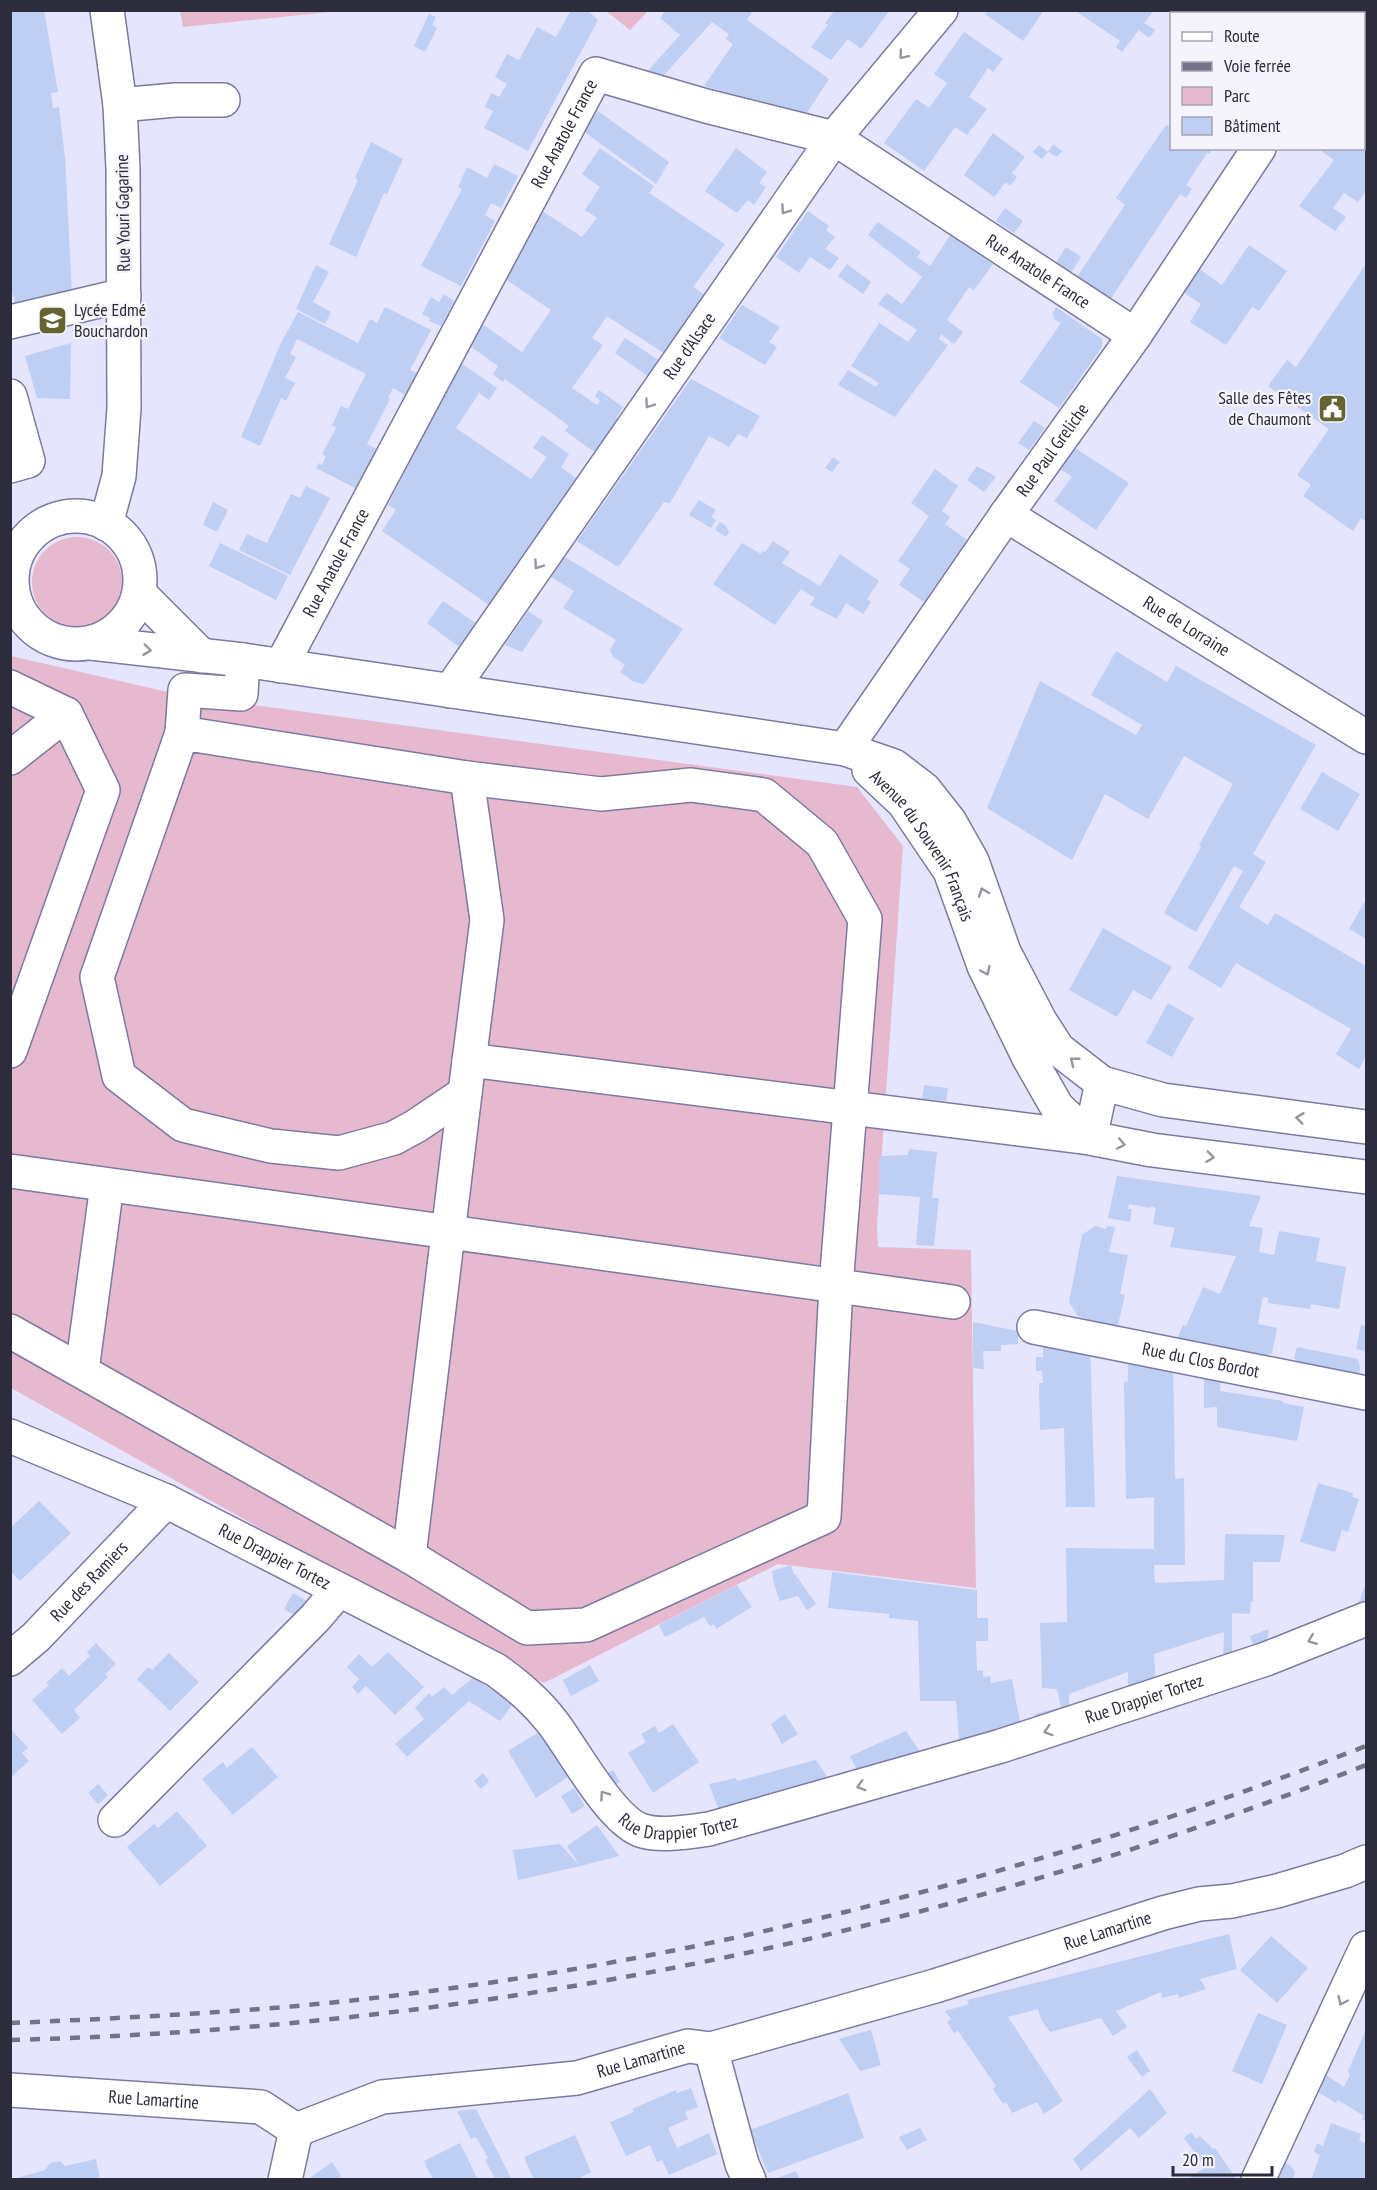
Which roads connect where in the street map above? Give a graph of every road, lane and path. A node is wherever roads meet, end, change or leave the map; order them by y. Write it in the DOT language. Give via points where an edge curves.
graph roads {
  1 [pos="107,10"];
  2 [pos="941,10"];
  3 [pos="223,100"];
  4 [pos="120,105"];
  5 [pos="834,138"];
  6 [pos="1258,150"];
  7 [pos="124,294"];
  8 [pos="10,322"];
  9 [pos="1135,335"];
  10 [pos="10,396"];
  11 [pos="10,466"];
  12 [pos="1006,515"];
  13 [pos="106,524"];
  14 [pos="13,558"];
  15 [pos="139,593"];
  16 [pos="16,614"];
  17 [pos="91,643"];
  18 [pos="202,656"];
  19 [pos="243,660"];
  20 [pos="281,666"];
  21 [pos="10,687"];
  22 [pos="450,691"];
  23 [pos="66,714"];
  24 [pos="182,733"];
  25 [pos="1366,737"];
  26 [pos="845,748"];
  27 [pos="10,758"];
  28 [pos="467,778"];
  29 [pos="10,1051"];
  30 [pos="470,1060"];
  31 [pos="1102,1083"];
  32 [pos="465,1093"];
  33 [pos="851,1107"];
  34 [pos="1364,1121"];
  35 [pos="1090,1138"];
  36 [pos="10,1171"];
  37 [pos="1330,1172"];
  38 [pos="1366,1177"];
  39 [pos="107,1185"];
  40 [pos="449,1231"];
  41 [pos="836,1286"];
  42 [pos="953,1302"];
  43 [pos="1034,1327"];
  44 [pos="10,1331"];
  45 [pos="82,1370"];
  46 [pos="1366,1393"];
  47 [pos="10,1436"];
  48 [pos="166,1501"];
  49 [pos="409,1556"];
  50 [pos="339,1590"];
  51 [pos="1366,1619"];
  52 [pos="10,1659"];
  53 [pos="115,1820"];
  54 [pos="1366,1862"];
  55 [pos="1366,1948"];
  56 [pos="711,2049"];
  57 [pos="10,2090"];
  58 [pos="296,2130"];
  59 [pos="285,2180"];
  60 [pos="748,2180"];
  61 [pos="1258,2180"];
  1 -- 4 [label="street, Rue Youri Gagarine"];
  2 -- 5 [label="street, Rue d'Alsace, one-way"];
  3 -- 4 [label="street"];
  4 -- 7 [label="street, Rue Youri Gagarine"];
  5 -- 9 [label="street, Rue Anatole France"];
  5 -- 20 [label="street, Rue Anatole France" via="596,74"];
  5 -- 22 [label="street, Rue d'Alsace, one-way"];
  6 -- 9 [label="street, Rue Paul Greliche"];
  7 -- 8 [label="street"];
  7 -- 13 [label="street, Rue Youri Gagarine" via="124,408 119,476"];
  9 -- 12 [label="street, Rue Paul Greliche"];
  10 -- 11 [label="street" via="28,461"];
  12 -- 25 [label="street, Rue de Lorraine"];
  12 -- 26 [label="street, Rue Paul Greliche"];
  13 -- 14 [label="street" via="89,517 54,520 38,528"];
  13 -- 15 [label="street" via="123,536 135,553"];
  14 -- 16 [label="street"];
  15 -- 17 [label="street" via="122,625"];
  15 -- 18 [label="street"];
  16 -- 17 [label="street" via="51,639"];
  17 -- 18 [label="street, one-way"];
  18 -- 19 [label="street"];
  19 -- 20 [label="street"];
  19 -- 24 [label="street" via="241,694 186,690"];
  20 -- 22 [label="street"];
  21 -- 23 [label="street"];
  22 -- 26 [label="street"];
  23 -- 27 [label="street"];
  23 -- 29 [label="street" via="103,790"];
  24 -- 28 [label="street"];
  24 -- 32 [label="street" via="97,977 119,1077 183,1125 271,1146 339,1153 394,1138"];
  31 -- 26 [label="street, Avenue du Souvenir Français, one-way" via="1058,1049 1040,1021 1004,952 972,861 950,822 924,789 894,766"];
  26 -- 35 [label="street, Avenue du Souvenir Français, one-way" via="904,803 950,871 984,966 1029,1059 1057,1107"];
  28 -- 30 [label="street" via="487,920"];
  28 -- 33 [label="street" via="601,794 691,785 764,795 822,843 866,919"];
  30 -- 32 [label="street"];
  30 -- 33 [label="street"];
  34 -- 31 [label="street, Avenue du Souvenir Français, one-way" via="1163,1100"];
  31 -- 35 [label="street"];
  32 -- 40 [label="street"];
  33 -- 35 [label="street"];
  33 -- 41 [label="street"];
  34 -- 37 [label="street"];
  35 -- 37 [label="street, one-way" via="1152,1150"];
  36 -- 39 [label="street"];
  37 -- 38 [label="street"];
  39 -- 40 [label="street"];
  39 -- 45 [label="street"];
  40 -- 41 [label="street"];
  40 -- 49 [label="street"];
  41 -- 42 [label="street"];
  41 -- 49 [label="street" via="824,1517 586,1625 527,1628"];
  43 -- 46 [label="street, Rue du Clos Bordot"];
  44 -- 45 [label="street"];
  45 -- 49 [label="street"];
  47 -- 48 [label="street, Rue Drappier Tortez"];
  48 -- 50 [label="street, Rue Drappier Tortez"];
  48 -- 52 [label="street, Rue des Ramiers" via="36,1637"];
  51 -- 50 [label="street, Rue Drappier Tortez, one-way" via="1266,1659 1001,1746 709,1829 671,1833 641,1830 617,1815 528,1693 496,1670"];
  50 -- 53 [label="street"];
  54 -- 56 [label="street, Rue Lamartine" via="1276,1891 1163,1913 935,1986"];
  55 -- 61 [label="street, one-way"];
  56 -- 58 [label="street, Rue Lamartine" via="688,2046 578,2079 382,2097"];
  56 -- 60 [label="street"];
  57 -- 58 [label="street, Rue Lamartine" via="261,2107"];
  58 -- 59 [label="street"];
}
